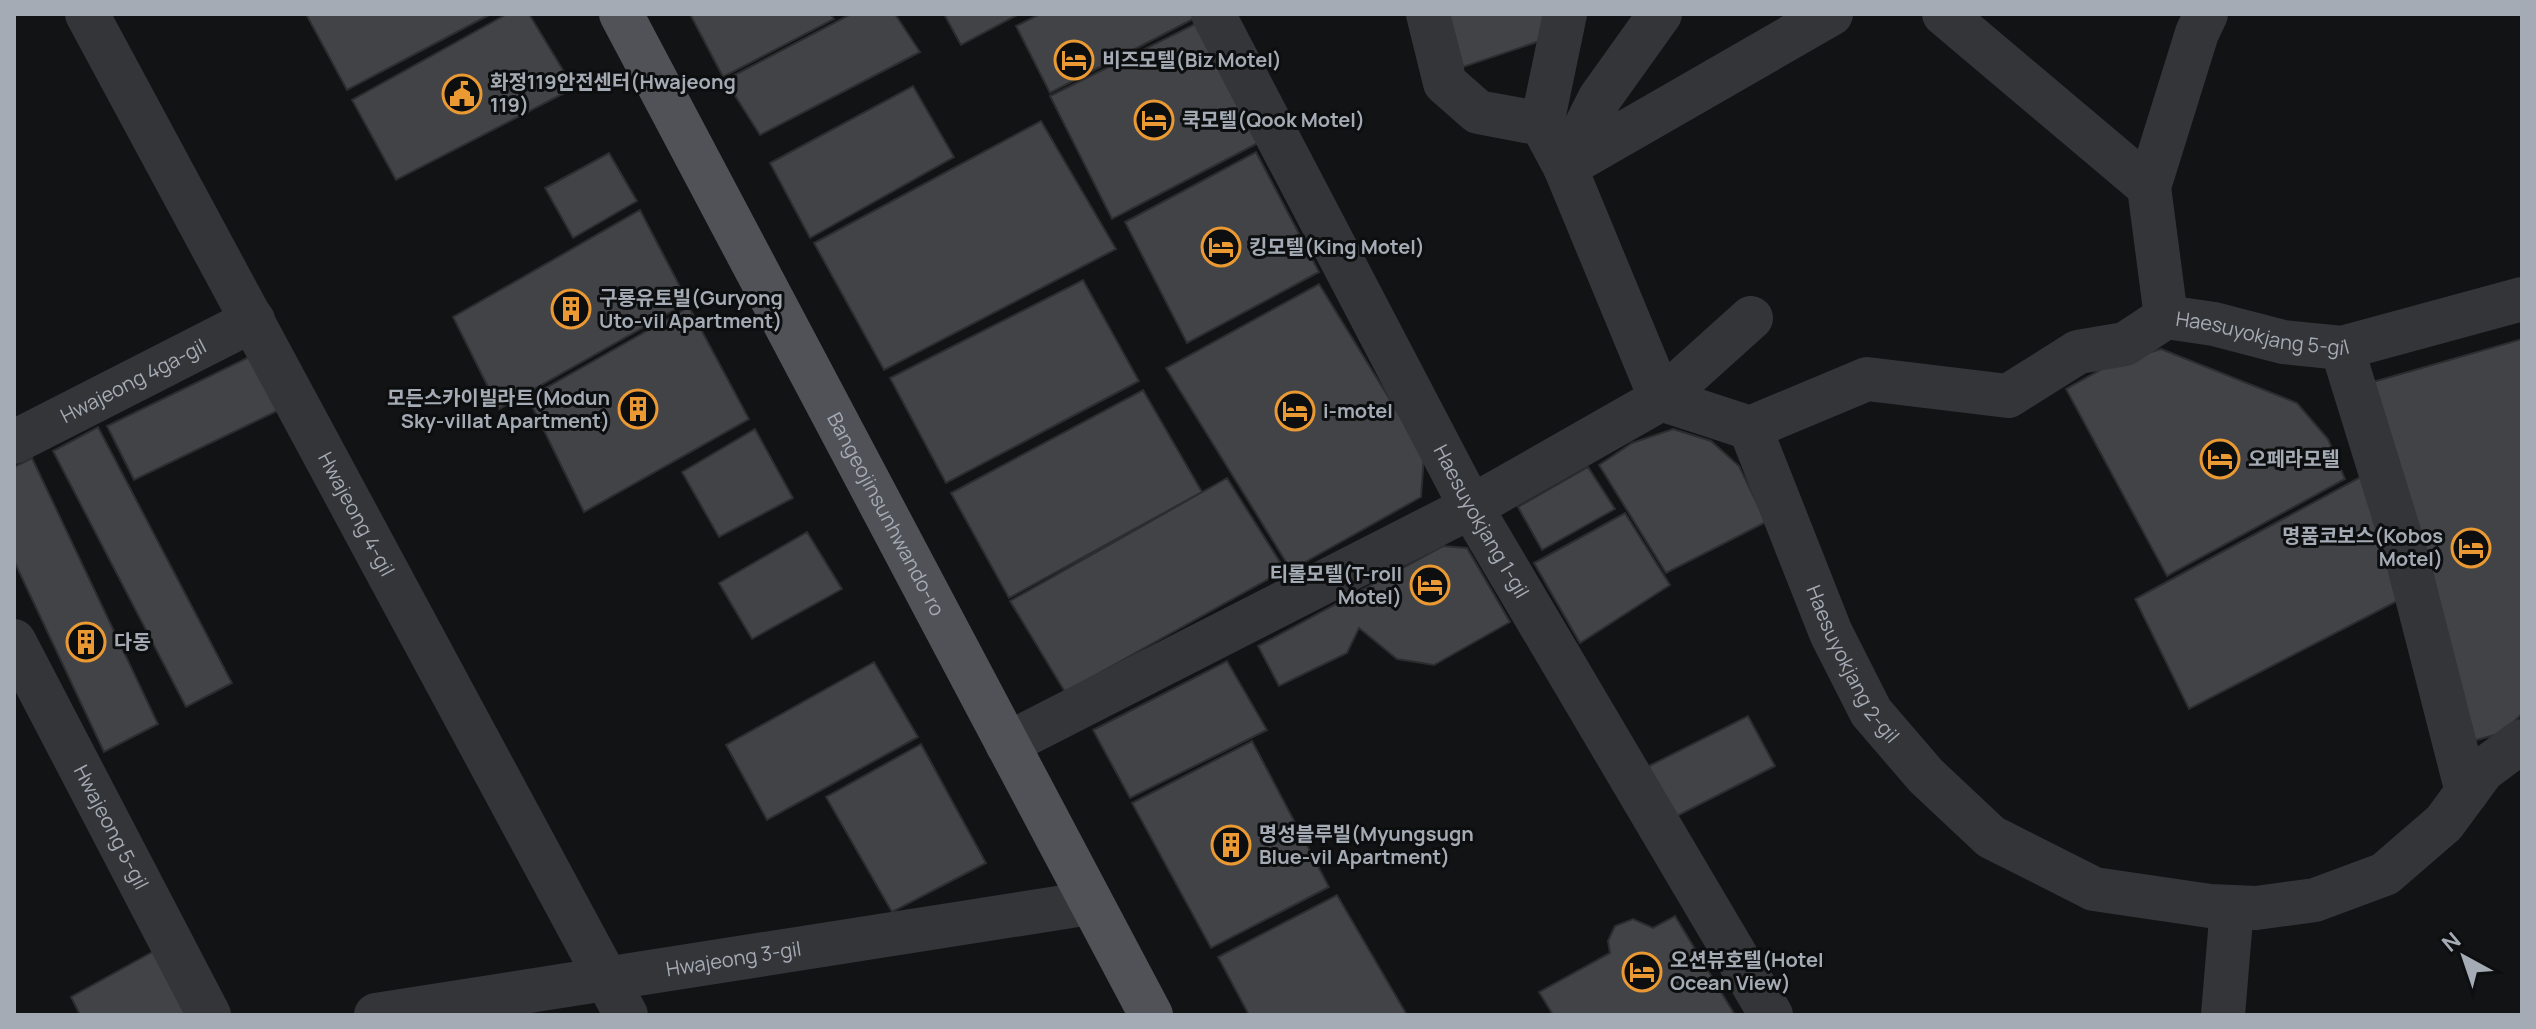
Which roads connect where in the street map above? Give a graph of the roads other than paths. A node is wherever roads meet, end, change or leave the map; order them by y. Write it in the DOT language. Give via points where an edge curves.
graph roads {
  1 [pos="87,14"];
  2 [pos="621,14"];
  3 [pos="1213,14"];
  4 [pos="1428,14"];
  5 [pos="1565,14"];
  6 [pos="1660,14"];
  7 [pos="1831,14"];
  8 [pos="1944,14"];
  9 [pos="2206,14"];
  10 [pos="1542,124"];
  11 [pos="1565,167"];
  12 [pos="2149,187"];
  13 [pos="2522,299"];
  14 [pos="2166,317"];
  15 [pos="1751,318"];
  16 [pos="253,320"];
  17 [pos="2342,348"];
  18 [pos="1661,399"];
  19 [pos="1750,428"];
  20 [pos="14,442"];
  21 [pos="1471,507"];
  22 [pos="14,641"];
  23 [pos="2522,741"];
  24 [pos="1007,744"];
  25 [pos="2467,792"];
  26 [pos="1090,903"];
  27 [pos="2232,907"];
  28 [pos="616,998"];
  29 [pos="209,1015"];
  30 [pos="376,1015"];
  31 [pos="1151,1015"];
  32 [pos="1771,1015"];
  33 [pos="2223,1015"];
  1 -- 16 [label="street, Hwajeong 4-gil"];
  2 -- 24 [label="main road, Bangeojinsunhwando-ro"];
  3 -- 21 [label="street, Haesuyokjang 1-gil"];
  4 -- 10 [label="street" via="1445,83 1478,112"];
  5 -- 10 [label="street"];
  6 -- 11 [label="street" via="1600,98"];
  7 -- 11 [label="street"];
  8 -- 12 [label="street"];
  9 -- 12 [label="street, Haesuyokjang 5-gil"];
  10 -- 11 [label="street"];
  11 -- 18 [label="street"];
  12 -- 14 [label="street, Haesuyokjang 5-gil"];
  13 -- 17 [label="street, Haesuyokjang 5-gil"];
  14 -- 17 [label="street, Haesuyokjang 5-gil" via="2283,342"];
  14 -- 19 [label="street" via="2125,344 2078,352 2008,396 1867,379"];
  15 -- 18 [label="street"];
  16 -- 20 [label="street, Hwajeong 4ga-gil"];
  16 -- 28 [label="street, Hwajeong 4-gil"];
  17 -- 25 [label="street" via="2407,558"];
  18 -- 19 [label="street"];
  18 -- 21 [label="street"];
  19 -- 27 [label="street, Haesuyokjang 2-gil" via="1831,633 1871,712 1926,776 1991,837 2094,889"];
  21 -- 24 [label="street"];
  21 -- 32 [label="street, Haesuyokjang 1-gil"];
  22 -- 29 [label="street, Hwajeong 5-gil"];
  23 -- 25 [label="street, Haesuyokjang 2-gil" via="2483,770"];
  24 -- 26 [label="main road, Bangeojinsunhwando-ro"];
  25 -- 27 [label="street, Haesuyokjang 2-gil" via="2444,823 2385,874 2315,900"];
  26 -- 28 [label="street, Hwajeong 3-gil"];
  26 -- 31 [label="main road, Bangeojinsunhwando-ro"];
  27 -- 33 [label="street"];
  28 -- 30 [label="street, Hwajeong 3-gil"];
}
